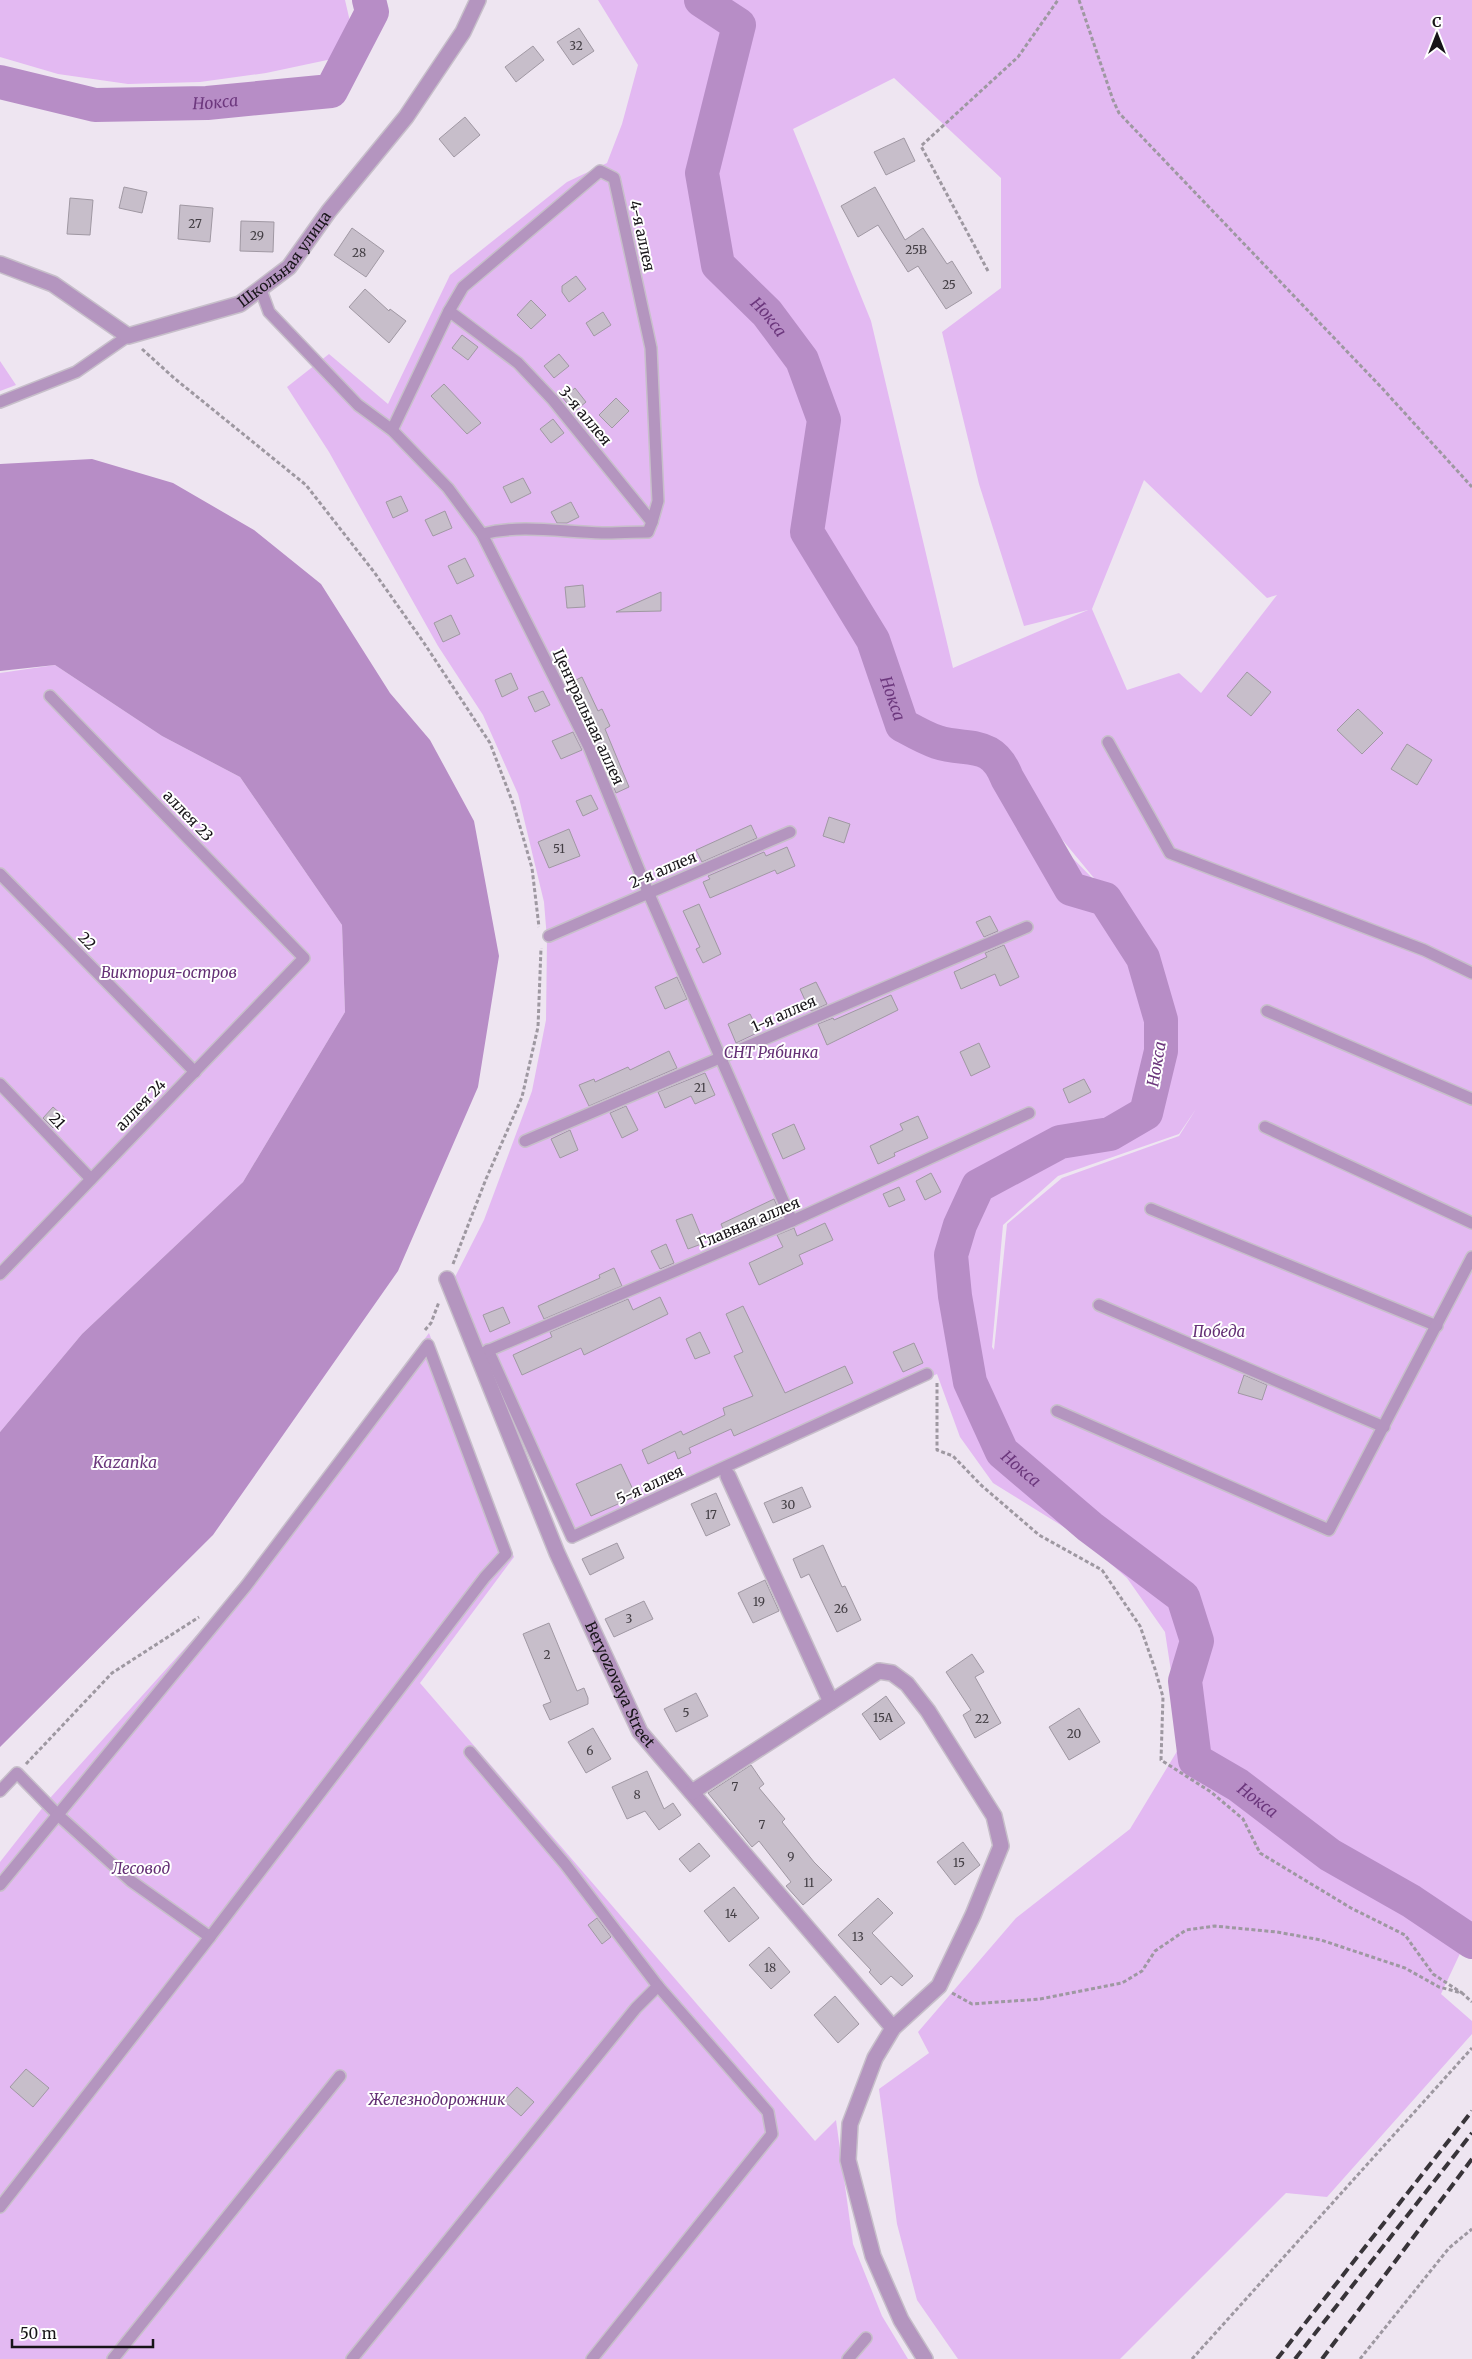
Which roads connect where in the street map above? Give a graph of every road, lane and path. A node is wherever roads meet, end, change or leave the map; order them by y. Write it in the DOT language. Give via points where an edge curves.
graph roads {
  1 [pos="478,0"];
  2 [pos="1058,0"];
  3 [pos="1078,0"];
  4 [pos="0,264"];
  5 [pos="988,271"];
  6 [pos="261,290"];
  7 [pos="449,311"];
  8 [pos="128,336"];
  9 [pos="0,402"];
  10 [pos="392,430"];
  11 [pos="1472,487"];
  12 [pos="652,522"];
  13 [pos="482,534"];
  14 [pos="50,696"];
  15 [pos="1108,742"];
  16 [pos="790,832"];
  17 [pos="0,874"];
  18 [pos="648,892"];
  19 [pos="1027,927"];
  20 [pos="543,935"];
  21 [pos="304,958"];
  22 [pos="1472,973"];
  23 [pos="1267,1011"];
  24 [pos="722,1058"];
  25 [pos="195,1072"];
  26 [pos="0,1084"];
  27 [pos="1472,1099"];
  28 [pos="1029,1113"];
  29 [pos="1266,1127"];
  30 [pos="526,1141"];
  31 [pos="91,1179"];
  32 [pos="1151,1209"];
  33 [pos="792,1221"];
  34 [pos="1472,1223"];
  35 [pos="1472,1257"];
  36 [pos="0,1274"];
  37 [pos="448,1278"];
  38 [pos="1099,1305"];
  39 [pos="1436,1326"];
  40 [pos="425,1331"];
  41 [pos="483,1352"];
  42 [pos="927,1374"];
  43 [pos="938,1382"];
  44 [pos="1056,1411"];
  45 [pos="1384,1427"];
  46 [pos="728,1476"];
  47 [pos="201,1616"];
  48 [pos="831,1702"];
  49 [pos="470,1752"];
  50 [pos="17,1773"];
  51 [pos="0,1791"];
  52 [pos="692,1792"];
  53 [pos="58,1815"];
  54 [pos="0,1885"];
  55 [pos="210,1937"];
  56 [pos="658,1986"];
  57 [pos="938,1986"];
  58 [pos="1462,1993"];
  59 [pos="1472,2002"];
  60 [pos="893,2028"];
  61 [pos="1472,2048"];
  62 [pos="340,2076"];
  63 [pos="0,2207"];
  64 [pos="1472,2229"];
  65 [pos="866,2338"];
  66 [pos="113,2359"];
  67 [pos="352,2359"];
  68 [pos="592,2359"];
  69 [pos="848,2359"];
  70 [pos="925,2359"];
  71 [pos="1192,2359"];
  72 [pos="1360,2359"];
  1 -- 6 [label="street, Школьная улица" via="464,32 406,117 329,211 289,267"];
  2 -- 5 [label="path" via="1018,57 921,146"];
  3 -- 11 [label="path" via="1119,113"];
  4 -- 8 [label="street" via="53,284"];
  6 -- 8 [label="street, Школьная улица" via="240,304"];
  6 -- 10 [label="lane, Центральная аллея" via="269,312 316,363 358,405"];
  7 -- 10 [label="lane"];
  7 -- 12 [label="lane, 3-я аллея" via="518,363 553,400"];
  7 -- 12 [label="lane, 4-я аллея" via="463,287 600,171 614,178 651,348 658,501"];
  8 -- 9 [label="lane" via="76,372"];
  8 -- 20 [label="path" via="174,378 306,485 424,643 490,743 514,806 532,868"];
  10 -- 13 [label="lane, Центральная аллея" via="448,488"];
  12 -- 13 [label="lane" via="648,532 504,528"];
  13 -- 18 [label="lane, Центральная аллея" via="589,748"];
  14 -- 21 [label="lane, аллея 23"];
  15 -- 22 [label="lane" via="1170,853 1424,950"];
  16 -- 18 [label="lane, 2-я аллея"];
  17 -- 25 [label="lane, 22"];
  18 -- 20 [label="lane, 2-я аллея"];
  18 -- 24 [label="lane, Центральная аллея"];
  19 -- 24 [label="lane, 1-я аллея"];
  20 -- 37 [label="path" via="538,1027 522,1097"];
  21 -- 25 [label="lane, аллея 24"];
  23 -- 27 [label="lane"];
  24 -- 30 [label="lane, 1-я аллея"];
  24 -- 33 [label="lane, Центральная аллея"];
  25 -- 31 [label="lane, аллея 24"];
  26 -- 31 [label="lane, 21"];
  28 -- 33 [label="lane, Главная аллея"];
  29 -- 34 [label="lane"];
  31 -- 36 [label="lane, аллея 24"];
  32 -- 39 [label="lane"];
  33 -- 41 [label="lane, Главная аллея"];
  35 -- 39 [label="lane"];
  37 -- 40 [label="path"];
  37 -- 41 [label="street, Beryozovaya Street"];
  38 -- 45 [label="lane"];
  39 -- 45 [label="lane"];
  41 -- 42 [label="lane, 5-я аллея" via="572,1537"];
  41 -- 52 [label="street, Beryozovaya Street" via="557,1553 640,1732"];
  43 -- 58 [label="path" via="937,1450 953,1456 1039,1535 1102,1570 1140,1626 1163,1697 1161,1760 1211,1792 1243,1819 1260,1854 1351,1908 1405,1935 1433,1974"];
  44 -- 45 [label="lane" via="1329,1530"];
  46 -- 48 [label="street"];
  47 -- 50 [label="path" via="112,1673"];
  48 -- 52 [label="street"];
  48 -- 57 [label="street" via="879,1671 892,1673 907,1684 938,1727 994,1816 1001,1846 973,1915"];
  49 -- 56 [label="lane" via="565,1864"];
  50 -- 51 [label="lane"];
  50 -- 53 [label="lane"];
  52 -- 60 [label="street, Beryozovaya Street"];
  53 -- 54 [label="lane"];
  53 -- 55 [label="lane" via="131,1881"];
  53 -- 55 [label="lane" via="246,1586 428,1344 506,1554 479,1584"];
  55 -- 63 [label="lane"];
  56 -- 67 [label="lane" via="636,2008"];
  56 -- 68 [label="lane" via="768,2112 772,2134"];
  57 -- 58 [label="path" via="972,2004 1040,1999 1122,1983 1142,1971 1155,1951 1186,1930 1215,1926 1321,1940 1406,1968 1439,1987"];
  57 -- 60 [label="street"];
  58 -- 59 [label="path"];
  60 -- 70 [label="street" via="863,2086 850,2124 848,2160 873,2256 901,2320"];
  61 -- 71 [label="path"];
  62 -- 66 [label="lane"];
  64 -- 72 [label="path" via="1449,2248"];
  65 -- 69 [label="lane"];
}
